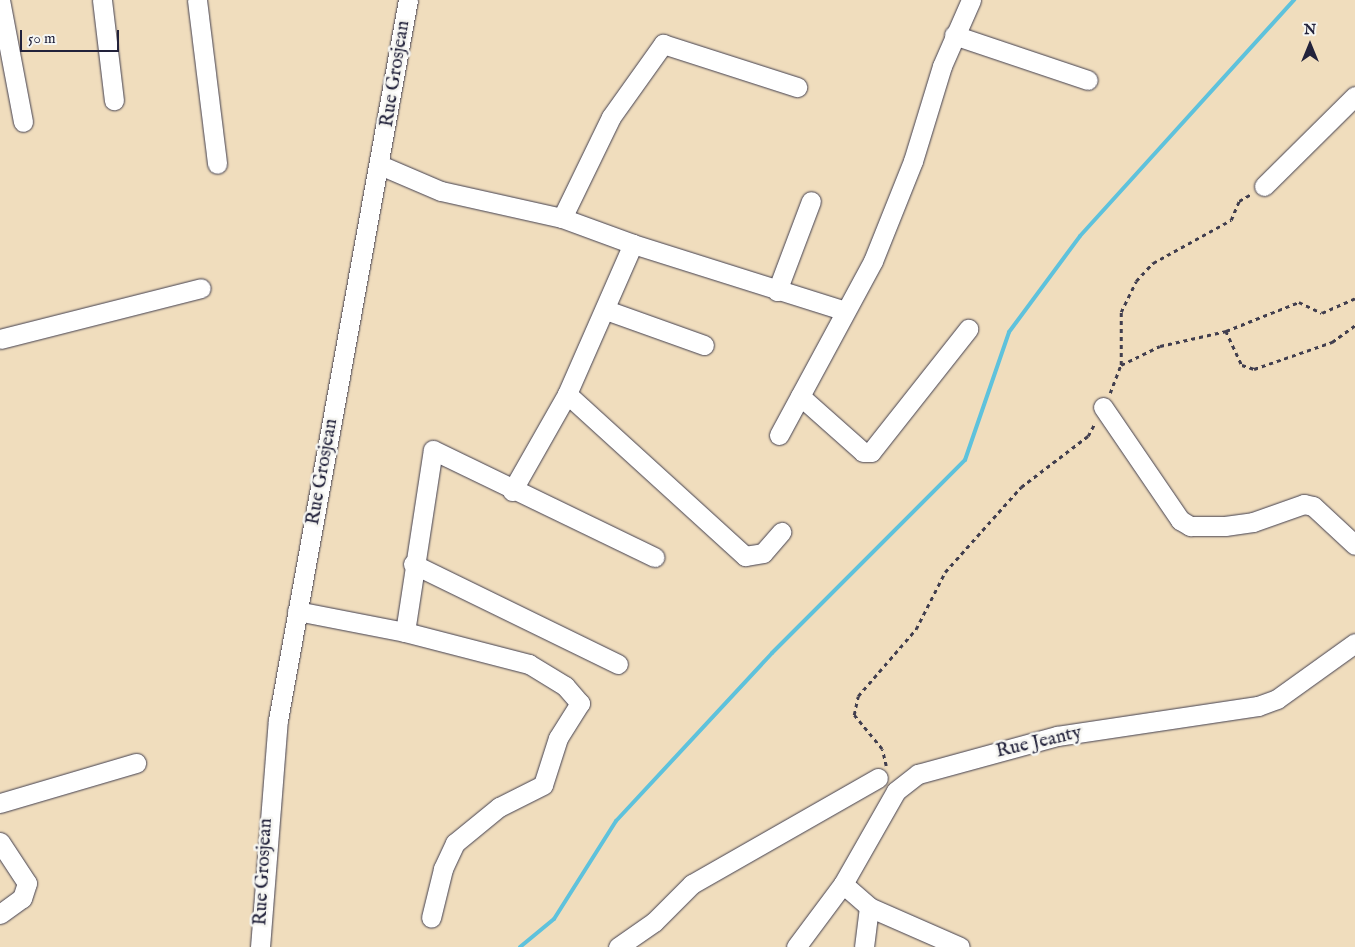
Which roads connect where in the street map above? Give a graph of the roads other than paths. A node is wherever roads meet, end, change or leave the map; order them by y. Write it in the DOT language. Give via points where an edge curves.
graph roads {
  1 [pos="0,0"];
  2 [pos="102,0"];
  3 [pos="197,0"];
  4 [pos="408,0"];
  5 [pos="971,0"];
  6 [pos="954,35"];
  7 [pos="1088,80"];
  8 [pos="797,87"];
  9 [pos="1355,96"];
  10 [pos="114,100"];
  11 [pos="24,122"];
  12 [pos="217,164"];
  13 [pos="380,165"];
  14 [pos="1264,186"];
  15 [pos="811,201"];
  16 [pos="562,218"];
  17 [pos="633,244"];
  18 [pos="201,288"];
  19 [pos="777,291"];
  20 [pos="606,310"];
  21 [pos="845,311"];
  22 [pos="968,329"];
  23 [pos="0,339"];
  24 [pos="704,345"];
  25 [pos="567,394"];
  26 [pos="800,396"];
  27 [pos="1103,407"];
  28 [pos="778,435"];
  29 [pos="512,491"];
  30 [pos="781,532"];
  31 [pos="1355,545"];
  32 [pos="654,557"];
  33 [pos="413,564"];
  34 [pos="297,611"];
  35 [pos="405,632"];
  36 [pos="1354,646"];
  37 [pos="618,664"];
  38 [pos="136,763"];
  39 [pos="878,778"];
  40 [pos="0,803"];
  41 [pos="0,842"];
  42 [pos="843,884"];
  43 [pos="869,907"];
  44 [pos="0,914"];
  45 [pos="431,918"];
  46 [pos="260,947"];
  47 [pos="618,947"];
  48 [pos="796,947"];
  49 [pos="864,947"];
  50 [pos="960,947"];
  1 -- 11 [label="street"];
  2 -- 10 [label="street"];
  3 -- 12 [label="street"];
  4 -- 13 [label="street, Rue Grosjean"];
  5 -- 6 [label="street"];
  6 -- 7 [label="street"];
  6 -- 21 [label="street" via="914,161 873,261"];
  8 -- 16 [label="street" via="663,44 611,117"];
  9 -- 14 [label="street"];
  13 -- 16 [label="street" via="441,191"];
  13 -- 34 [label="street, Rue Grosjean"];
  15 -- 19 [label="street"];
  16 -- 17 [label="street"];
  17 -- 19 [label="street"];
  17 -- 20 [label="street"];
  18 -- 23 [label="street"];
  19 -- 21 [label="street"];
  20 -- 24 [label="street"];
  20 -- 25 [label="street"];
  21 -- 26 [label="street"];
  22 -- 26 [label="street" via="871,452 863,452"];
  25 -- 29 [label="street"];
  25 -- 30 [label="street" via="745,556 763,553"];
  26 -- 28 [label="street"];
  27 -- 31 [label="street" via="1180,520 1190,526 1253,522 1304,504 1313,506"];
  29 -- 32 [label="street"];
  29 -- 33 [label="street" via="433,450"];
  33 -- 35 [label="street"];
  33 -- 37 [label="street"];
  34 -- 35 [label="street"];
  34 -- 46 [label="street, Rue Grosjean" via="269,791"];
  35 -- 45 [label="street" via="530,664 565,686 580,703 558,738 543,785 499,807 455,843 443,868"];
  36 -- 42 [label="street, Rue Jeanty" via="1277,700 1258,706 1057,736 918,774 896,791"];
  38 -- 40 [label="street"];
  39 -- 47 [label="street" via="692,884 654,922"];
  41 -- 44 [label="street" via="27,883 22,898"];
  42 -- 43 [label="street"];
  42 -- 48 [label="street, Rue Jeanty"];
  43 -- 49 [label="street"];
  43 -- 50 [label="street"];
}
